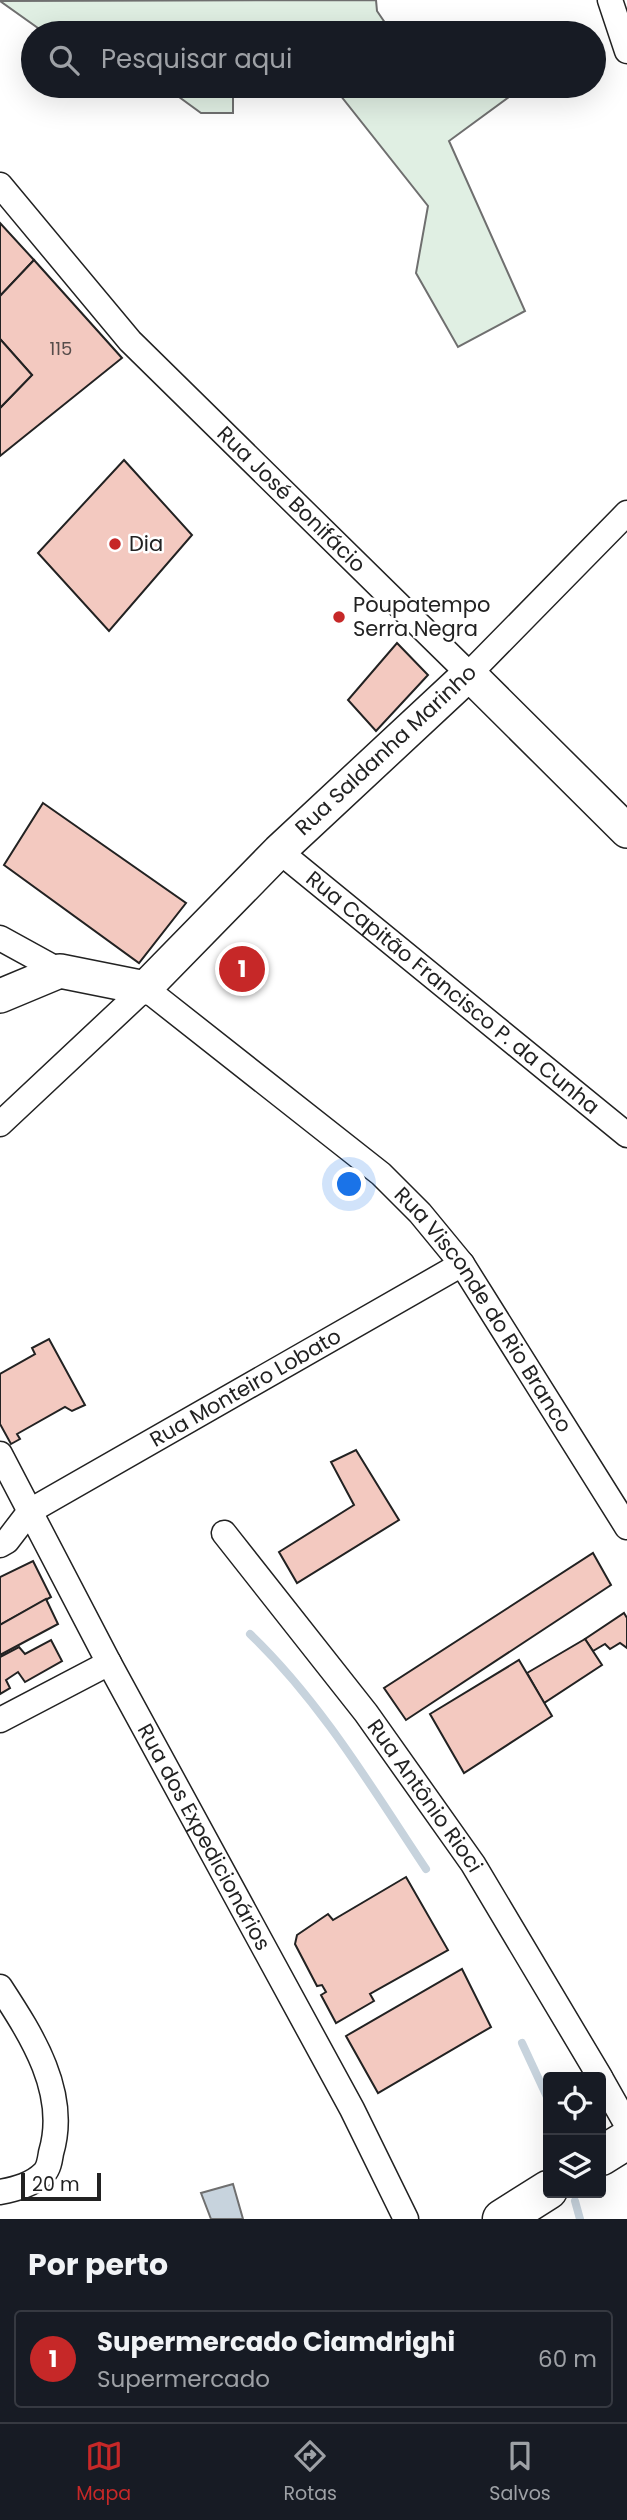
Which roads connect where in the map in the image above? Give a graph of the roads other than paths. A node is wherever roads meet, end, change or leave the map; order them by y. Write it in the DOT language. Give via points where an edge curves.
graph roads {
  1 [pos="610,0"];
  2 [pos="627,51"];
  3 [pos="0,185"];
  4 [pos="627,513"];
  5 [pos="469,674"];
  6 [pos="627,831"];
  7 [pos="279,851"];
  8 [pos="0,938"];
  9 [pos="60,971"];
  10 [pos="145,988"];
  11 [pos="0,996"];
  12 [pos="0,1124"];
  13 [pos="627,1135"];
  14 [pos="462,1264"];
  15 [pos="0,1454"];
  16 [pos="30,1511"];
  17 [pos="627,1527"];
  18 [pos="225,1533"];
  19 [pos="0,1545"];
  20 [pos="109,1663"];
  21 [pos="0,1720"];
  22 [pos="0,1987"];
  23 [pos="596,2072"];
  24 [pos="606,2088"];
  25 [pos="627,2125"];
  26 [pos="627,2140"];
  27 [pos="606,2153"];
  28 [pos="0,2192"];
  29 [pos="543,2193"];
  30 [pos="406,2219"];
  31 [pos="502,2219"];
  1 -- 2 [label="street"];
  3 -- 5 [label="street, Rua José Bonifácio" via="130,341"];
  4 -- 5 [label="street, Rua Saldanha Marinho"];
  5 -- 6 [label="main road, Rua José Bonifácio"];
  5 -- 7 [label="main road, Rua Saldanha Marinho"];
  7 -- 10 [label="main road, Rua Saldanha Marinho"];
  7 -- 13 [label="street, Rua Capitão Francisco P. da Cunha"];
  8 -- 9 [label="street"];
  9 -- 10 [label="main road"];
  9 -- 11 [label="main road"];
  10 -- 12 [label="street, Rua Saldanha Marinho"];
  10 -- 14 [label="street, Rua Visconde do Rio Branco" via="381,1174"];
  14 -- 16 [label="street, Rua Monteiro Lobato"];
  14 -- 17 [label="street, Rua Visconde do Rio Branco"];
  15 -- 16 [label="street, Rua dos Expedicionários"];
  16 -- 19 [label="street"];
  16 -- 20 [label="street, Rua dos Expedicionários"];
  18 -- 23 [label="street, Rua Antônio Rioci" via="366,1713 473,1864"];
  20 -- 21 [label="street"];
  20 -- 30 [label="street, Rua dos Expedicionários" via="352,2109"];
  22 -- 28 [label="street" via="24,2025 56,2097 57,2132 46,2172 23,2188"];
  24 -- 25 [label="street, Rua Antônio Rioci"];
  26 -- 27 [label="main road"];
  29 -- 31 [label="main road"];
}
